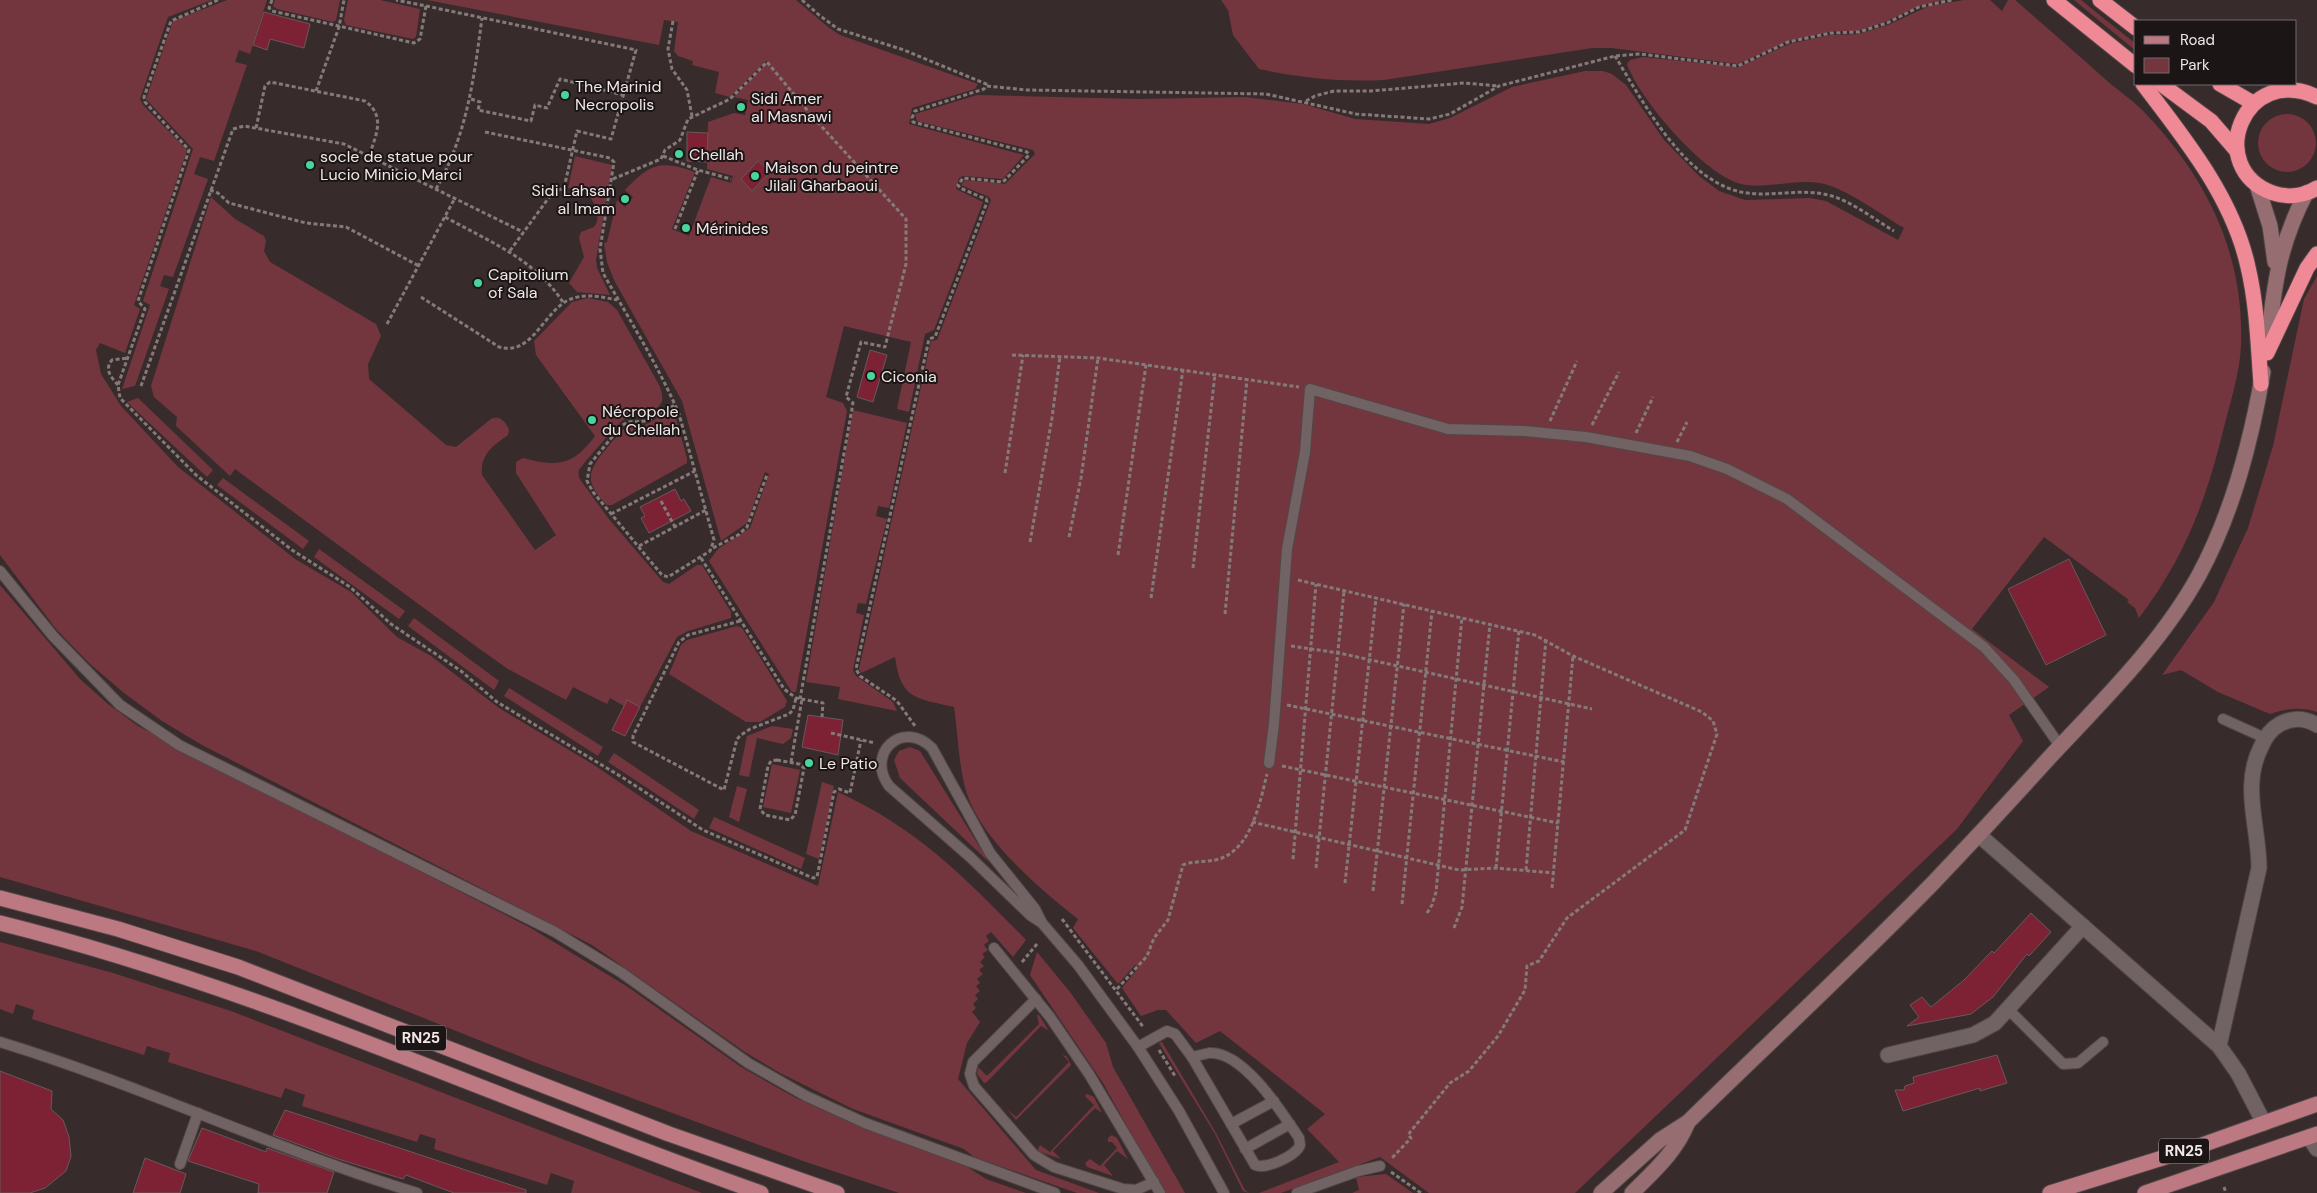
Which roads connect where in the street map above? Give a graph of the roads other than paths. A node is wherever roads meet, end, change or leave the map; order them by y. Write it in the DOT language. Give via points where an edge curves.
graph roads {
  1 [pos="2054,0"];
  2 [pos="2100,0"];
  3 [pos="2134,26"];
  4 [pos="2116,52"];
  5 [pos="2134,65"];
  6 [pos="2134,74"];
  7 [pos="2144,85"];
  8 [pos="2162,85"];
  9 [pos="2222,85"];
  10 [pos="2314,92"];
  11 [pos="2253,103"];
  12 [pos="2237,150"];
  13 [pos="2257,185"];
  14 [pos="2311,190"];
  15 [pos="2317,254"];
  16 [pos="2276,271"];
  17 [pos="2266,353"];
  18 [pos="2261,384"];
  19 [pos="0,571"];
  20 [pos="2223,719"];
  21 [pos="2317,725"];
  22 [pos="2265,738"];
  23 [pos="2060,746"];
  24 [pos="1269,764"];
  25 [pos="1979,835"];
  26 [pos="0,898"];
  27 [pos="0,923"];
  28 [pos="1042,923"];
  29 [pos="2083,926"];
  30 [pos="994,948"];
  31 [pos="1036,999"];
  32 [pos="2009,1010"];
  33 [pos="0,1042"];
  34 [pos="2103,1042"];
  35 [pos="2218,1046"];
  36 [pos="1138,1047"];
  37 [pos="1888,1055"];
  38 [pos="1192,1058"];
  39 [pos="1274,1101"];
  40 [pos="2317,1104"];
  41 [pos="198,1113"];
  42 [pos="1688,1122"];
  43 [pos="2264,1123"];
  44 [pos="1231,1124"];
  45 [pos="1290,1124"];
  46 [pos="2314,1140"];
  47 [pos="1245,1149"];
  48 [pos="180,1164"];
  49 [pos="1381,1166"];
  50 [pos="1154,1182"];
  51 [pos="417,1193"];
  52 [pos="761,1193"];
  53 [pos="837,1193"];
  54 [pos="1055,1193"];
  55 [pos="1160,1193"];
  56 [pos="1224,1193"];
  57 [pos="1297,1193"];
  58 [pos="1601,1193"];
  59 [pos="1632,1193"];
  60 [pos="2050,1193"];
  61 [pos="2144,1193"];
  1 -- 4 [label="highway"];
  2 -- 3 [label="highway"];
  4 -- 5 [label="highway"];
  4 -- 6 [label="highway"];
  7 -- 18 [label="highway" via="2212,180 2236,227 2252,285"];
  8 -- 12 [label="highway" via="2211,122"];
  9 -- 11 [label="highway"];
  10 -- 11 [label="highway" via="2278,90"];
  11 -- 12 [label="highway" via="2241,120"];
  12 -- 13 [label="highway" via="2244,170"];
  13 -- 14 [label="highway" via="2285,196"];
  13 -- 16 [label="street" via="2270,226"];
  14 -- 16 [label="street" via="2288,232"];
  15 -- 17 [label="highway" via="2303,275"];
  16 -- 17 [label="street"];
  17 -- 18 [label="street"];
  18 -- 23 [label="street" via="2229,508 2199,575 2164,630"];
  19 -- 54 [label="lane" via="53,636 120,705 179,746 555,932 622,973 748,1063 806,1096 865,1123"];
  20 -- 22 [label="lane"];
  21 -- 22 [label="street" via="2303,719 2289,720"];
  22 -- 35 [label="street" via="2250,778 2259,852 2256,885"];
  23 -- 24 [label="lane" via="2005,668 1972,638 1780,495 1714,463 1586,437 1448,429 1310,389 1306,446 1287,549"];
  23 -- 25 [label="street"];
  25 -- 29 [label="street"];
  25 -- 42 [label="street"];
  26 -- 53 [label="main road, RN25" via="118,929 238,967 669,1134"];
  27 -- 52 [label="main road, RN25" via="116,954 240,994"];
  28 -- 28 [label="lane" via="1035,909 990,853 932,748 918,738 902,737 888,746 883,754 881,771 889,786"];
  28 -- 36 [label="lane" via="1078,965"];
  29 -- 32 [label="street"];
  29 -- 35 [label="street"];
  30 -- 31 [label="lane"];
  31 -- 50 [label="lane" via="1089,1074"];
  31 -- 50 [label="lane" via="973,1062 970,1074 974,1086 1022,1142 1044,1162 1123,1190 1136,1190"];
  32 -- 34 [label="lane" via="2063,1064 2078,1063"];
  32 -- 37 [label="street" via="1995,1024 1973,1036"];
  33 -- 41 [label="lane"];
  35 -- 43 [label="street" via="2238,1073"];
  36 -- 38 [label="lane" via="1167,1030 1175,1034"];
  36 -- 56 [label="lane" via="1179,1111"];
  38 -- 39 [label="lane" via="1210,1053 1222,1054 1250,1075"];
  38 -- 44 [label="lane"];
  39 -- 44 [label="lane"];
  39 -- 45 [label="lane"];
  40 -- 43 [label="main road, RN25"];
  41 -- 48 [label="lane"];
  41 -- 51 [label="lane" via="362,1176"];
  42 -- 58 [label="street" via="1660,1140"];
  42 -- 59 [label="street" via="1677,1146"];
  43 -- 60 [label="main road, RN25"];
  44 -- 47 [label="lane"];
  45 -- 47 [label="lane"];
  45 -- 47 [label="lane" via="1300,1142 1297,1151 1262,1167 1255,1165"];
  46 -- 61 [label="main road, RN25"];
  49 -- 57 [label="lane"];
  50 -- 55 [label="lane"];
}
